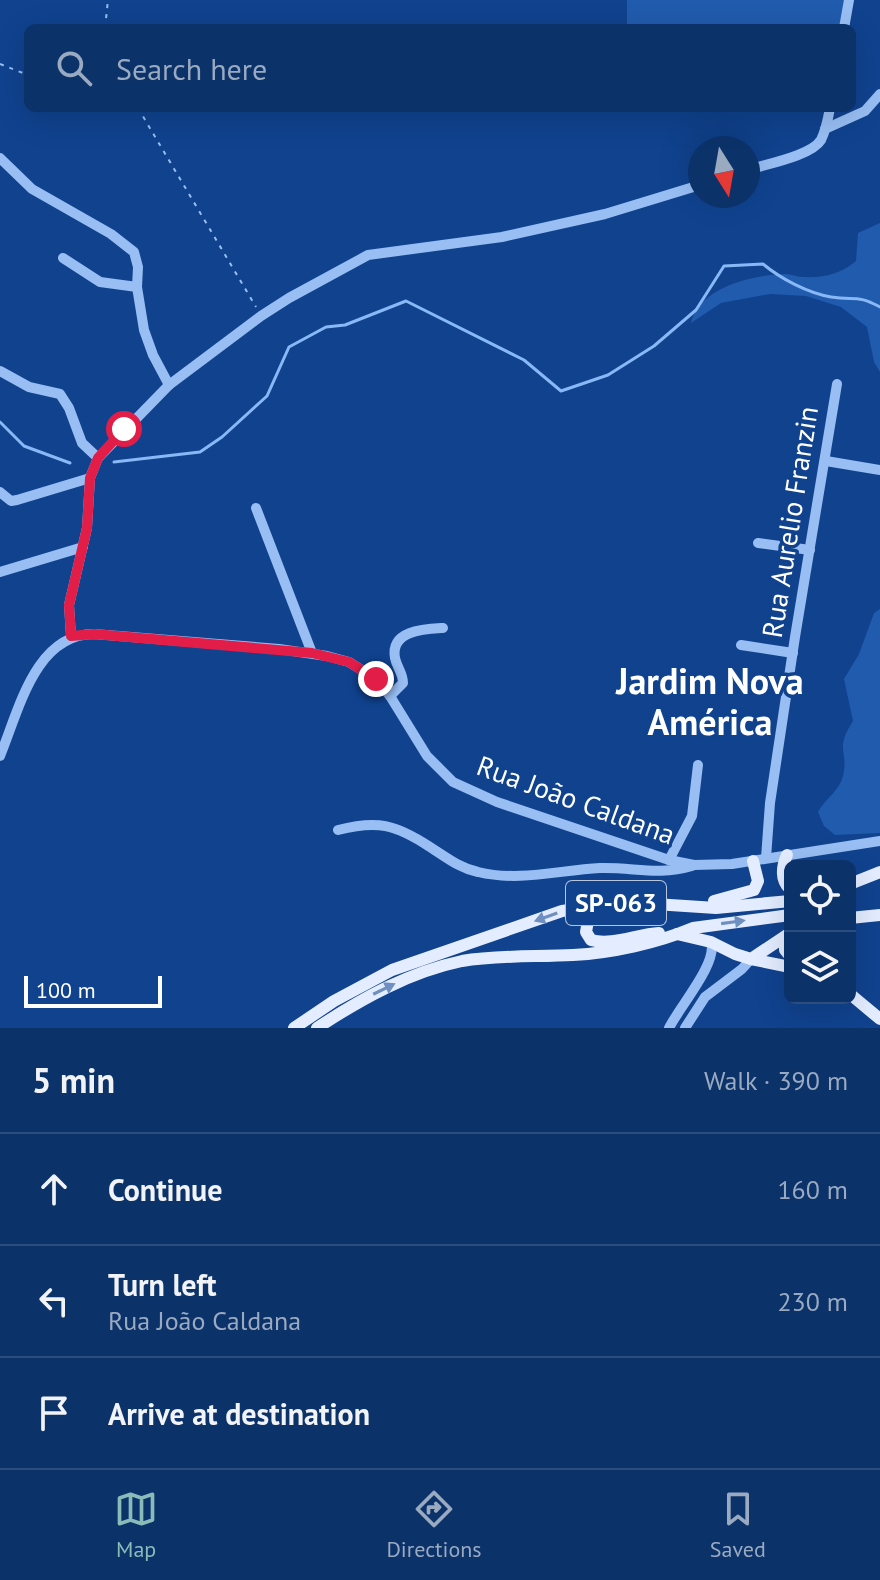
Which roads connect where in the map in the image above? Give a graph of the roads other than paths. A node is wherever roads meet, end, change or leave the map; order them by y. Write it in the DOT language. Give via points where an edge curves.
graph roads {
  1 [pos="849,0"];
  2 [pos="845,24"];
  3 [pos="880,94"];
  4 [pos="829,112"];
  5 [pos="825,129"];
  6 [pos="0,158"];
  7 [pos="760,166"];
  8 [pos="688,189"];
  9 [pos="63,258"];
  10 [pos="137,287"];
  11 [pos="0,371"];
  12 [pos="837,384"];
  13 [pos="169,385"];
  14 [pos="98,458"];
  15 [pos="826,461"];
  16 [pos="880,470"];
  17 [pos="90,478"];
  18 [pos="0,492"];
  19 [pos="11,501"];
  20 [pos="0,507"];
  21 [pos="256,508"];
  22 [pos="758,543"];
  23 [pos="83,547"];
  24 [pos="810,550"];
  25 [pos="0,572"];
  26 [pos="443,628"];
  27 [pos="71,636"];
  28 [pos="741,645"];
  29 [pos="312,653"];
  30 [pos="793,653"];
  31 [pos="390,696"];
  32 [pos="0,756"];
  33 [pos="698,765"];
  34 [pos="338,830"];
  35 [pos="880,841"];
  36 [pos="787,855"];
  37 [pos="760,859"];
  38 [pos="669,860"];
  39 [pos="785,860"];
  40 [pos="694,865"];
  41 [pos="880,874"];
  42 [pos="856,883"];
  43 [pos="784,902"];
  44 [pos="634,903"];
  45 [pos="856,909"];
  46 [pos="877,911"];
  47 [pos="784,916"];
  48 [pos="856,916"];
  49 [pos="679,934"];
  50 [pos="784,937"];
  51 [pos="711,942"];
  52 [pos="751,959"];
  53 [pos="784,966"];
  54 [pos="856,999"];
  55 [pos="880,1019"];
  56 [pos="294,1028"];
  57 [pos="317,1028"];
  58 [pos="669,1028"];
  59 [pos="685,1028"];
  1 -- 2 [label="street"];
  3 -- 5 [label="street" via="865,111"];
  4 -- 5 [label="street"];
  5 -- 7 [label="street" via="807,152"];
  6 -- 10 [label="street" via="32,189 127,245 137,260"];
  8 -- 13 [label="street" via="502,237 368,255 261,316"];
  9 -- 10 [label="street" via="100,282"];
  10 -- 13 [label="street" via="144,330"];
  11 -- 14 [label="street" via="17,382 60,394 82,443"];
  12 -- 15 [label="street, Rua Aurelio Franzin"];
  13 -- 14 [label="street"];
  14 -- 17 [label="street"];
  15 -- 16 [label="street"];
  15 -- 24 [label="street, Rua Aurelio Franzin"];
  17 -- 19 [label="street"];
  17 -- 23 [label="street"];
  18 -- 19 [label="street"];
  19 -- 20 [label="street"];
  21 -- 29 [label="street"];
  22 -- 24 [label="street"];
  23 -- 25 [label="street"];
  23 -- 27 [label="street" via="69,605"];
  24 -- 30 [label="street, Rua Aurelio Franzin"];
  26 -- 31 [label="street" via="411,631 401,639 394,657 403,683"];
  27 -- 29 [label="street, Rua João Caldana"];
  27 -- 32 [label="street" via="37,667"];
  28 -- 30 [label="street"];
  29 -- 31 [label="street, Rua João Caldana" via="362,669"];
  30 -- 37 [label="street, Rua Aurelio Franzin"];
  31 -- 38 [label="street, Rua João Caldana" via="427,756 453,782"];
  33 -- 38 [label="street" via="692,816"];
  34 -- 40 [label="street" via="364,823 399,830 455,864 501,877 599,868 669,872"];
  35 -- 36 [label="street, Rua João Caldana"];
  36 -- 37 [label="street, Rua João Caldana"];
  36 -- 39 [label="main road"];
  37 -- 40 [label="street, Rua João Caldana"];
  37 -- 44 [label="main road" via="751,892 711,901"];
  38 -- 40 [label="street, Rua João Caldana"];
  41 -- 42 [label="main road"];
  43 -- 44 [label="main road, SP-063" via="716,908"];
  44 -- 49 [label="main road" via="589,915 586,932 591,940"];
  44 -- 56 [label="main road, SP-063, one-way" via="562,911 418,959 360,986"];
  45 -- 46 [label="main road"];
  46 -- 48 [label="main road"];
  49 -- 47 [label="main road, SP-063, one-way"];
  49 -- 51 [label="main road"];
  57 -- 49 [label="main road, SP-063, one-way" via="367,998 439,967 477,959 599,952"];
  50 -- 52 [label="main road"];
  51 -- 52 [label="main road"];
  51 -- 58 [label="street" via="711,960"];
  52 -- 53 [label="main road"];
  52 -- 59 [label="street" via="705,997"];
  54 -- 55 [label="main road"];
}
